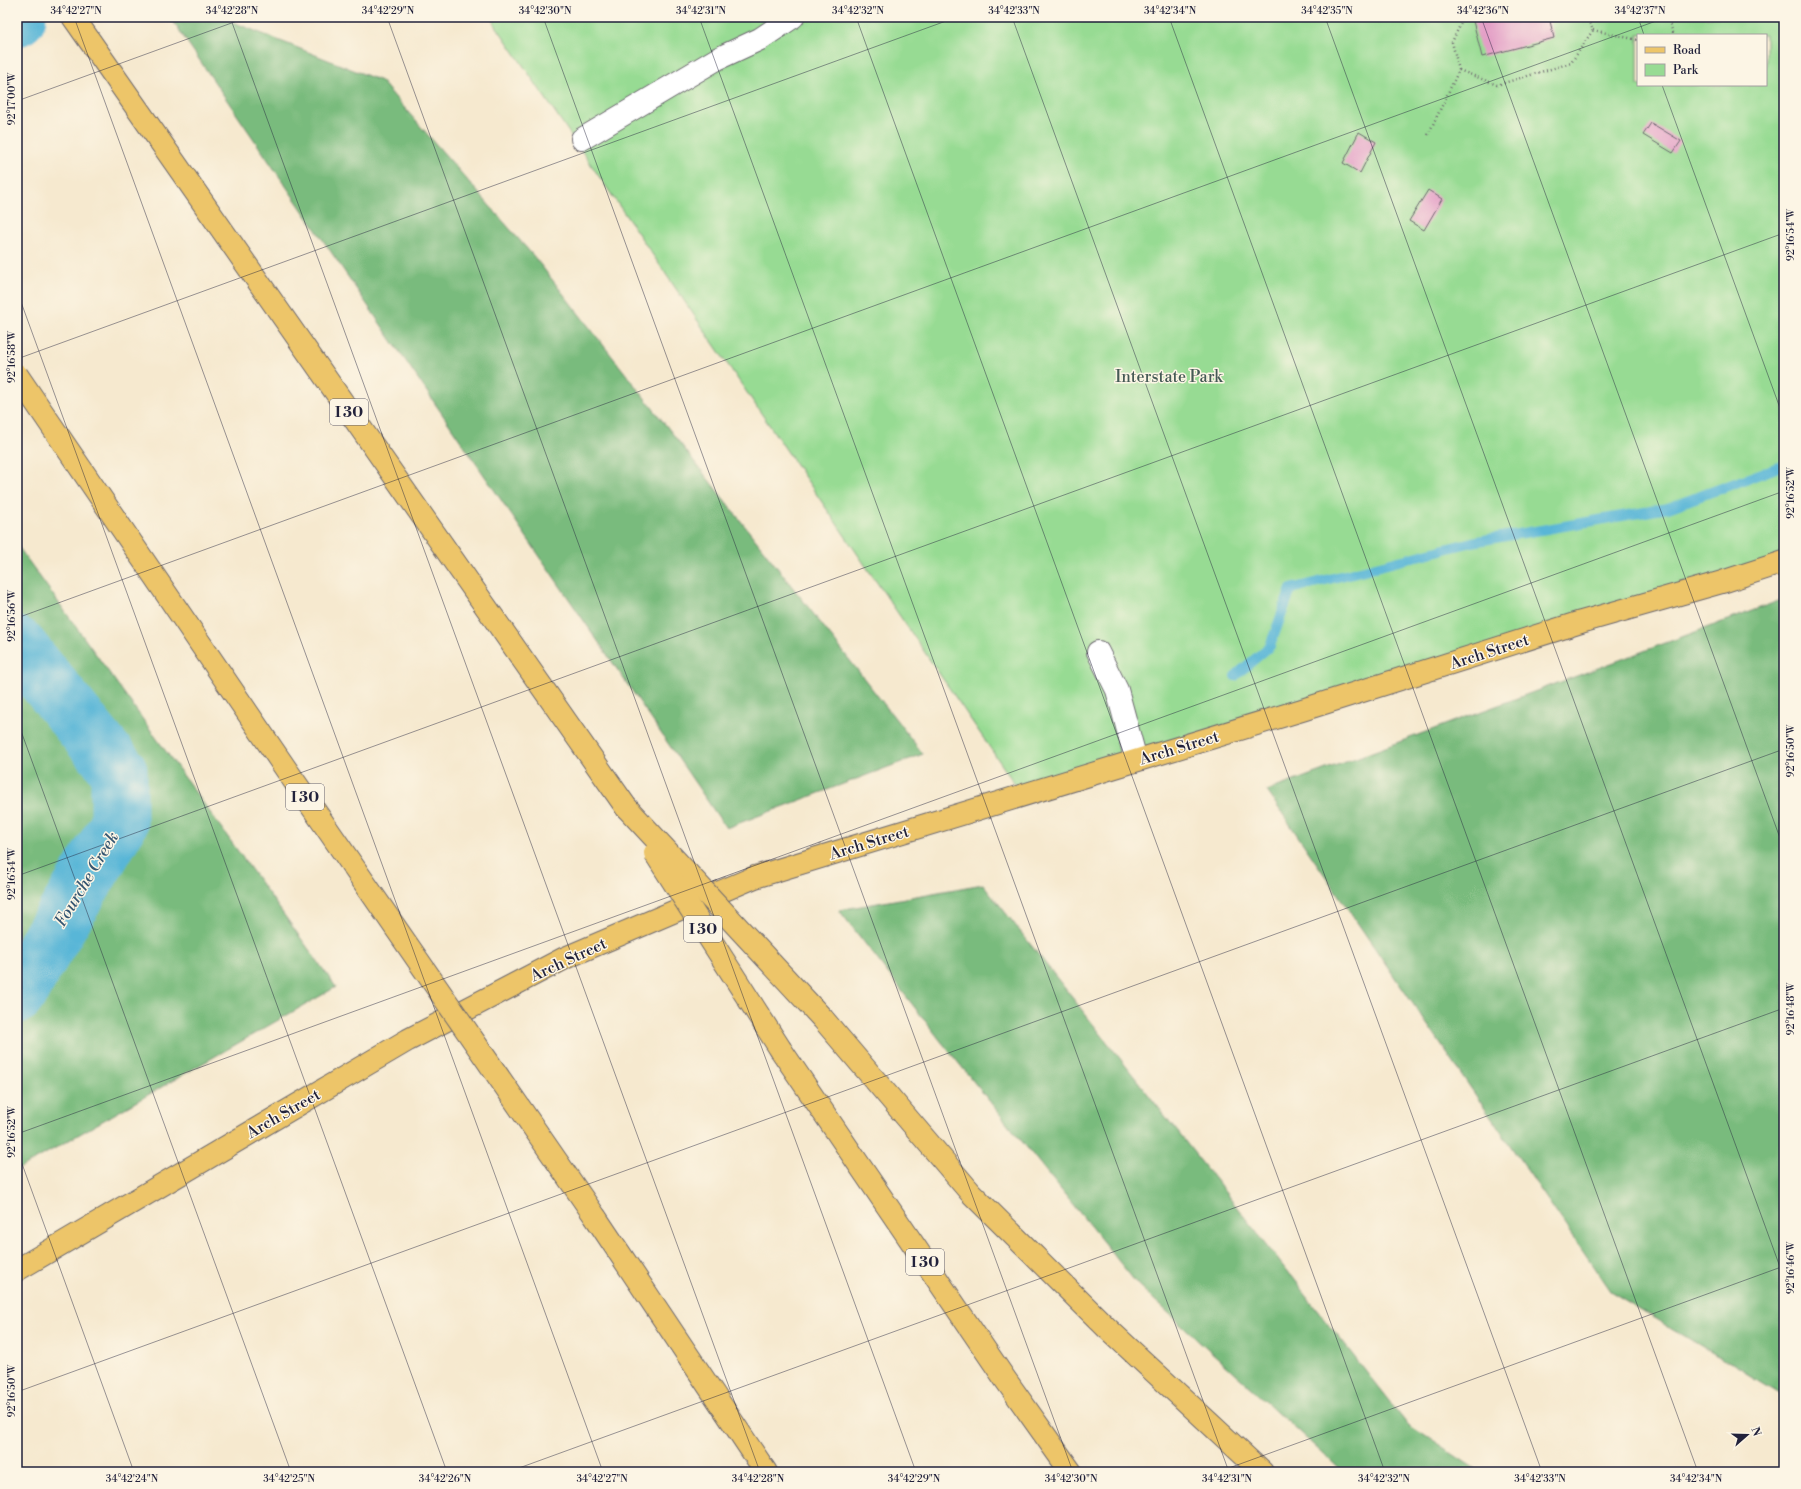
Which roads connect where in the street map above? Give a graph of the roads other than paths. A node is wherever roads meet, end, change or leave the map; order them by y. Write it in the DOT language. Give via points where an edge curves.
graph roads {
  1 [pos="73,17"];
  2 [pos="793,17"];
  3 [pos="582,139"];
  4 [pos="17,375"];
  5 [pos="1784,562"];
  6 [pos="1098,652"];
  7 [pos="1136,760"];
  8 [pos="626,807"];
  9 [pos="17,1270"];
  10 [pos="766,1472"];
  11 [pos="1071,1472"];
  12 [pos="1262,1472"];
  1 -- 8 [label="main road, I 30"];
  2 -- 3 [label="lane" via="760,39 717,59"];
  4 -- 10 [label="main road, I 30, bridge" via="596,1218"];
  5 -- 7 [label="main road, Arch Street"];
  6 -- 7 [label="lane" via="1117,690"];
  7 -- 9 [label="main road, Arch Street" via="755,877 566,958 408,1040"];
  8 -- 11 [label="main road, I 30, bridge" via="781,1050"];
  8 -- 12 [label="main road, bridge" via="822,1019 972,1193 1107,1328"];
}
